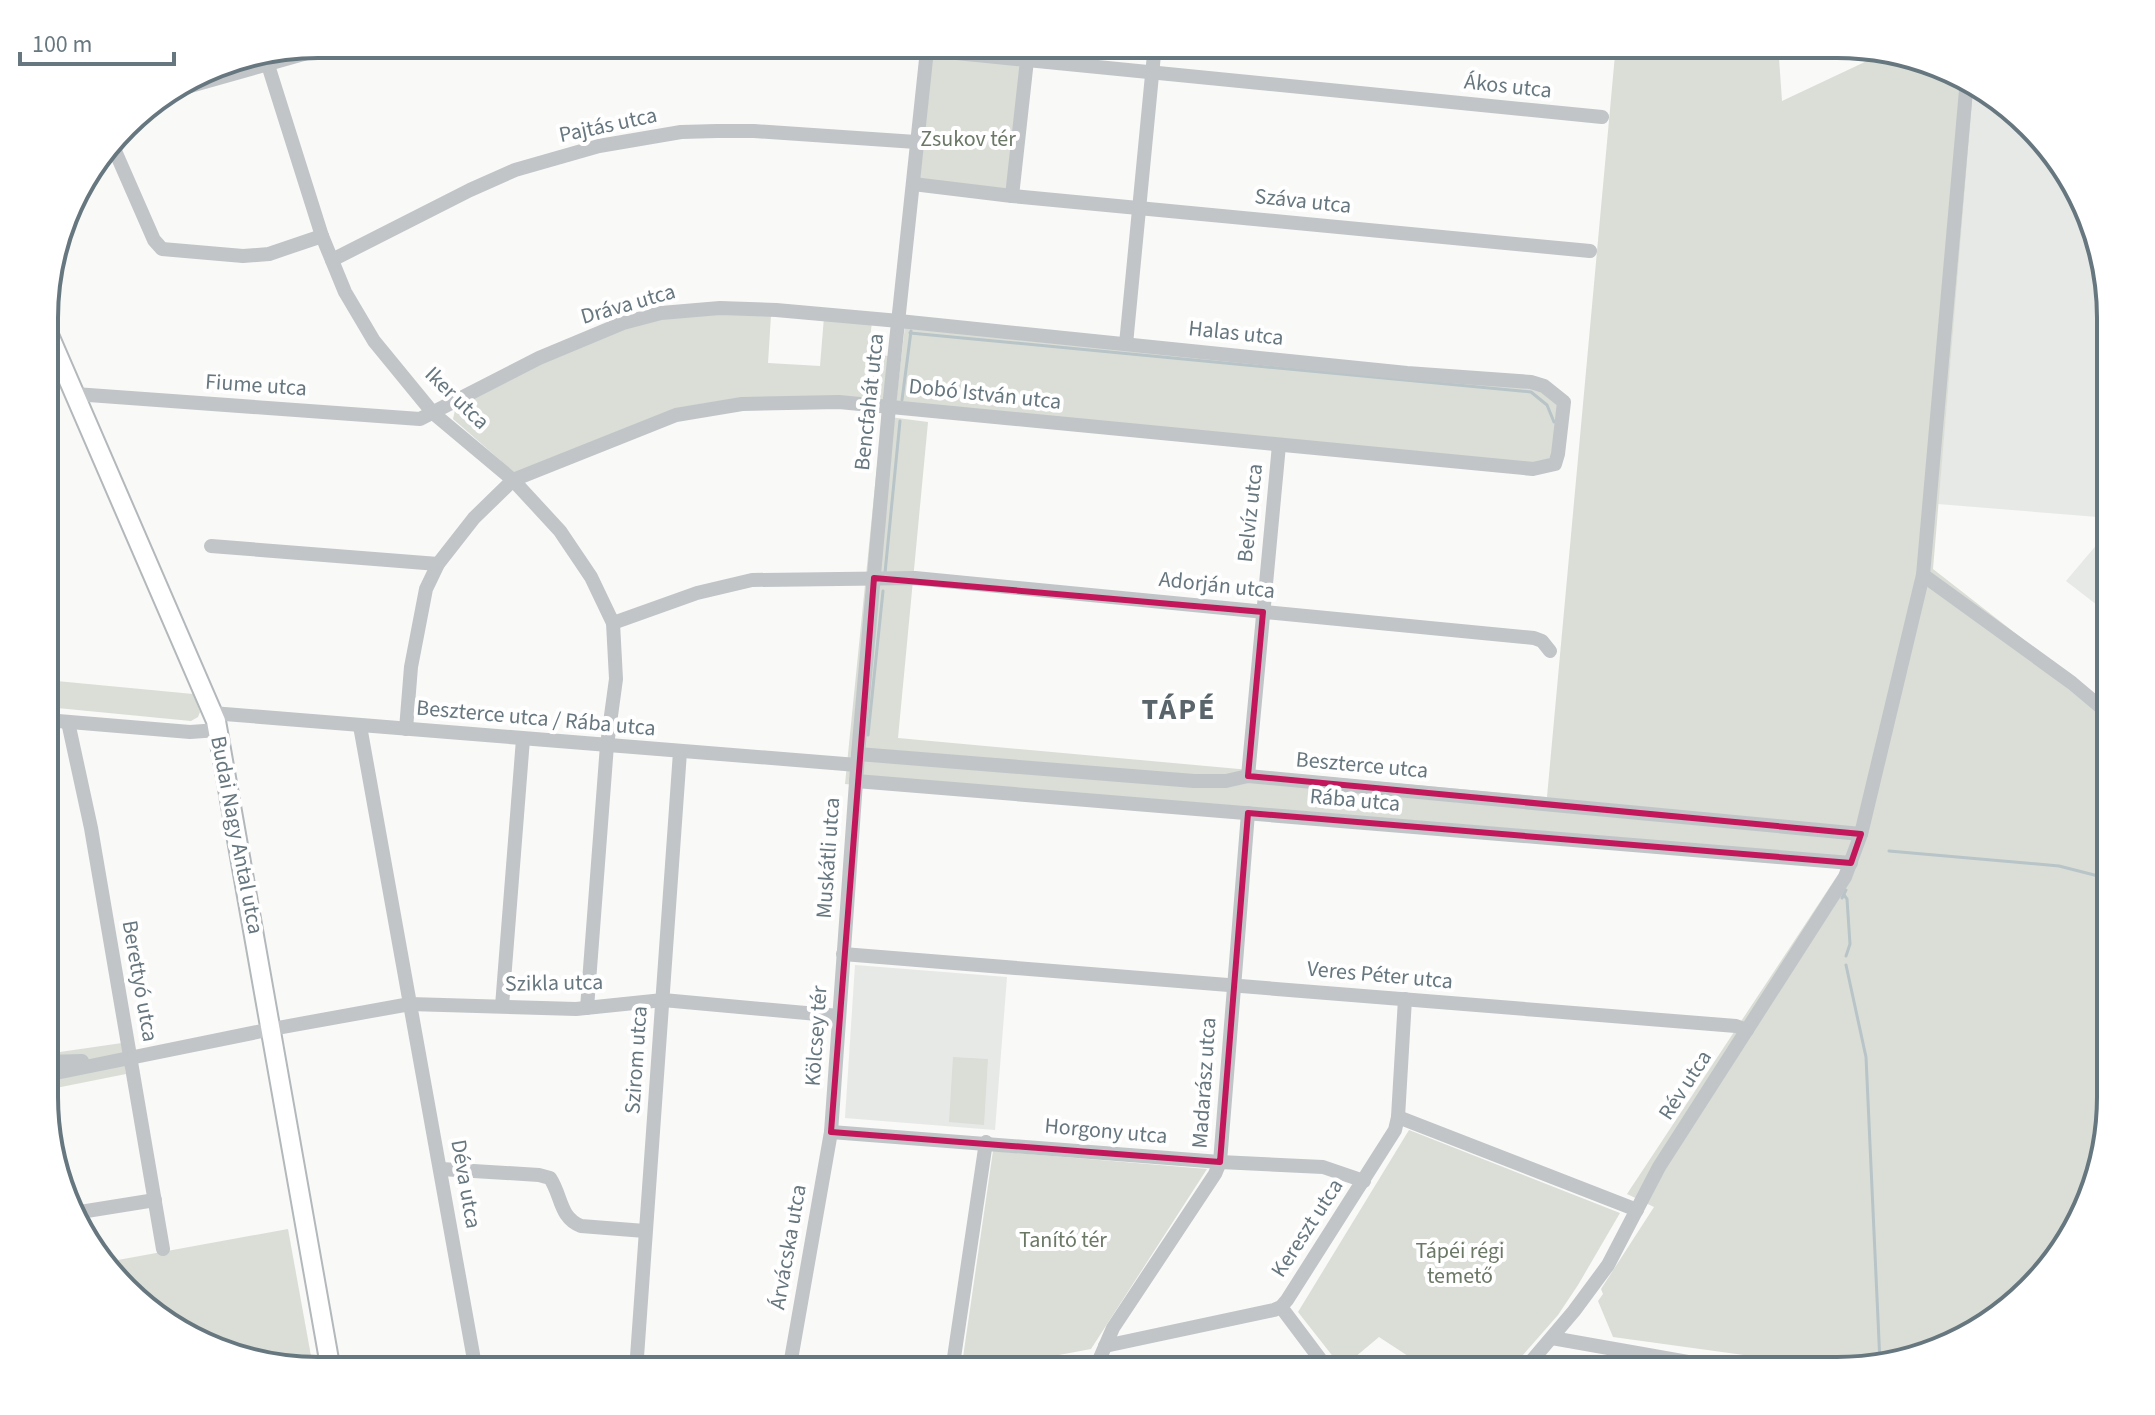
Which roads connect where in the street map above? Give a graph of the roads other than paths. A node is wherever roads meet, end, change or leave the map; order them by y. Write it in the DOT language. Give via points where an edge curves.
graph roads {
  1 [pos="1153,58"];
  2 [pos="925,59"];
  3 [pos="1027,60"];
  4 [pos="280,61"];
  5 [pos="268,65"];
  6 [pos="1152,72"];
  7 [pos="231,73"];
  8 [pos="1966,93"];
  9 [pos="1602,117"];
  10 [pos="916,142"];
  11 [pos="117,155"];
  12 [pos="913,184"];
  13 [pos="1012,196"];
  14 [pos="1137,206"];
  15 [pos="322,236"];
  16 [pos="1590,251"];
  17 [pos="332,260"];
  18 [pos="899,321"];
  19 [pos="1126,344"];
  20 [pos="58,355"];
  21 [pos="75,394"];
  22 [pos="889,407"];
  23 [pos="433,413"];
  24 [pos="1279,445"];
  25 [pos="1555,464"];
  26 [pos="513,480"];
  27 [pos="211,546"];
  28 [pos="438,564"];
  29 [pos="1923,575"];
  30 [pos="874,578"];
  31 [pos="1263,612"];
  32 [pos="613,623"];
  33 [pos="1550,651"];
  34 [pos="2096,703"];
  35 [pos="58,721"];
  36 [pos="68,722"];
  37 [pos="215,722"];
  38 [pos="360,726"];
  39 [pos="406,729"];
  40 [pos="523,739"];
  41 [pos="607,745"];
  42 [pos="680,752"];
  43 [pos="857,760"];
  44 [pos="1248,776"];
  45 [pos="856,781"];
  46 [pos="1248,813"];
  47 [pos="1861,834"];
  48 [pos="1851,863"];
  49 [pos="843,954"];
  50 [pos="1234,985"];
  51 [pos="1405,999"];
  52 [pos="663,1000"];
  53 [pos="410,1004"];
  54 [pos="502,1006"];
  55 [pos="587,1008"];
  56 [pos="839,1016"];
  57 [pos="272,1029"];
  58 [pos="1747,1030"];
  59 [pos="131,1058"];
  60 [pos="58,1061"];
  61 [pos="98,1064"];
  62 [pos="58,1072"];
  63 [pos="1398,1117"];
  64 [pos="831,1132"];
  65 [pos="986,1142"];
  66 [pos="1220,1162"];
  67 [pos="441,1169"];
  68 [pos="1364,1181"];
  69 [pos="155,1200"];
  70 [pos="1637,1210"];
  71 [pos="85,1211"];
  72 [pos="645,1231"];
  73 [pos="163,1249"];
  74 [pos="1281,1307"];
  75 [pos="1552,1338"];
  76 [pos="1105,1346"];
  77 [pos="1102,1356"];
  78 [pos="1318,1356"];
  79 [pos="1536,1356"];
  80 [pos="1655,1356"];
  81 [pos="329,1357"];
  82 [pos="474,1357"];
  83 [pos="637,1357"];
  84 [pos="792,1357"];
  85 [pos="954,1357"];
  1 -- 6 [label="street"];
  2 -- 10 [label="street, Bencfahát utca"];
  3 -- 6 [label="street, Ákos utca"];
  3 -- 13 [label="street"];
  4 -- 5 [label="street"];
  5 -- 7 [label="street"];
  5 -- 15 [label="street, Iker utca"];
  6 -- 9 [label="street, Ákos utca"];
  6 -- 14 [label="street"];
  8 -- 29 [label="street, Rév utca"];
  10 -- 12 [label="street, Bencfahát utca"];
  10 -- 17 [label="street, Pajtás utca" via="717,131 599,146 515,170"];
  11 -- 15 [label="street" via="162,249 269,254"];
  12 -- 13 [label="street"];
  12 -- 18 [label="street, Bencfahát utca"];
  13 -- 14 [label="street, Száva utca"];
  14 -- 16 [label="street, Száva utca"];
  14 -- 19 [label="street"];
  15 -- 17 [label="street, Iker utca"];
  17 -- 23 [label="street, Iker utca" via="374,341"];
  18 -- 19 [label="street, Halas utca"];
  18 -- 22 [label="street, Bencfahát utca"];
  18 -- 23 [label="street, Dráva utca" via="734,308 661,313 568,345"];
  19 -- 25 [label="street, Halas utca" via="1531,382 1564,402"];
  20 -- 21 [label="main road, Budai Nagy Antal utca"];
  21 -- 23 [label="street, Fiume utca" via="420,419"];
  21 -- 37 [label="main road, Budai Nagy Antal utca"];
  22 -- 24 [label="street, Dobó István utca"];
  22 -- 26 [label="street, Dobó István utca" via="786,401 676,415"];
  22 -- 30 [label="street, Bencfahát utca"];
  23 -- 26 [label="street, Iker utca"];
  24 -- 25 [label="street, Dobó István utca" via="1533,469"];
  24 -- 31 [label="street, Belvíz utca"];
  26 -- 28 [label="street, Dobó István utca"];
  26 -- 32 [label="street, Iker utca" via="575,551"];
  27 -- 28 [label="street"];
  28 -- 39 [label="street, Dobó István utca" via="419,620"];
  29 -- 34 [label="street"];
  29 -- 47 [label="street, Rév utca"];
  30 -- 31 [label="street, Adorján utca"];
  30 -- 32 [label="street, Adorján utca" via="752,580"];
  30 -- 43 [label="street, Bencfahát utca"];
  31 -- 33 [label="street, Adorján utca" via="1534,638"];
  31 -- 44 [label="street, Belvíz utca"];
  32 -- 41 [label="street, Iker utca" via="616,679"];
  35 -- 36 [label="street"];
  36 -- 37 [label="street" via="190,732"];
  36 -- 59 [label="street, Berettyó utca"];
  37 -- 38 [label="street, Beszterce utca / Rába utca"];
  37 -- 57 [label="main road, Budai Nagy Antal utca"];
  38 -- 39 [label="street, Beszterce utca / Rába utca"];
  38 -- 53 [label="street, Déva utca"];
  39 -- 40 [label="street, Beszterce utca / Rába utca"];
  40 -- 41 [label="street, Beszterce utca / Rába utca"];
  40 -- 54 [label="street"];
  41 -- 42 [label="street, Beszterce utca / Rába utca"];
  41 -- 55 [label="street, Iker utca"];
  42 -- 43 [label="street, Beszterce utca / Rába utca"];
  42 -- 52 [label="street, Szirom utca"];
  43 -- 44 [label="street, Beszterce utca" via="1194,781"];
  43 -- 45 [label="street, Muskátli utca"];
  44 -- 47 [label="street, Beszterce utca"];
  45 -- 46 [label="street, Rába utca"];
  45 -- 49 [label="street, Muskátli utca"];
  46 -- 48 [label="street, Rába utca"];
  46 -- 50 [label="street, Madarász utca"];
  47 -- 48 [label="street, Rév utca"];
  48 -- 58 [label="street, Rév utca"];
  49 -- 50 [label="street, Veres Péter utca"];
  49 -- 56 [label="street, Kölcsey tér"];
  50 -- 51 [label="street, Veres Péter utca"];
  50 -- 66 [label="street, Madarász utca"];
  51 -- 58 [label="street, Veres Péter utca"];
  51 -- 63 [label="street, Kereszt utca"];
  52 -- 55 [label="street, Szikla utca"];
  52 -- 56 [label="street, Szikla utca"];
  52 -- 72 [label="street, Szirom utca"];
  53 -- 54 [label="street, Szikla utca"];
  53 -- 57 [label="street, Szikla utca"];
  53 -- 67 [label="street, Déva utca"];
  54 -- 55 [label="street, Szikla utca"];
  56 -- 64 [label="street, Kölcsey tér"];
  57 -- 59 [label="street, Szikla utca"];
  57 -- 81 [label="main road, Budai Nagy Antal utca"];
  58 -- 70 [label="street, Rév utca"];
  59 -- 61 [label="street, Szikla utca"];
  59 -- 69 [label="street, Berettyó utca"];
  60 -- 61 [label="street"];
  61 -- 62 [label="street"];
  63 -- 68 [label="street, Kereszt utca"];
  63 -- 70 [label="street"];
  64 -- 65 [label="street"];
  64 -- 84 [label="street, Árvácska utca"];
  65 -- 66 [label="street, Horgony utca"];
  65 -- 85 [label="street"];
  66 -- 68 [label="street, Horgony utca" via="1323,1167"];
  66 -- 76 [label="street, Madarász utca"];
  67 -- 72 [label="street" via="550,1178 571,1222"];
  67 -- 82 [label="street, Déva utca"];
  68 -- 74 [label="street, Kereszt utca"];
  69 -- 71 [label="street"];
  69 -- 73 [label="street, Berettyó utca"];
  70 -- 75 [label="street, Rév utca" via="1608,1265"];
  72 -- 83 [label="street, Szirom utca"];
  74 -- 76 [label="street, Kereszt utca"];
  74 -- 78 [label="street"];
  75 -- 79 [label="street, Rév utca"];
  75 -- 80 [label="street"];
  76 -- 77 [label="street, Madarász utca"];
}
